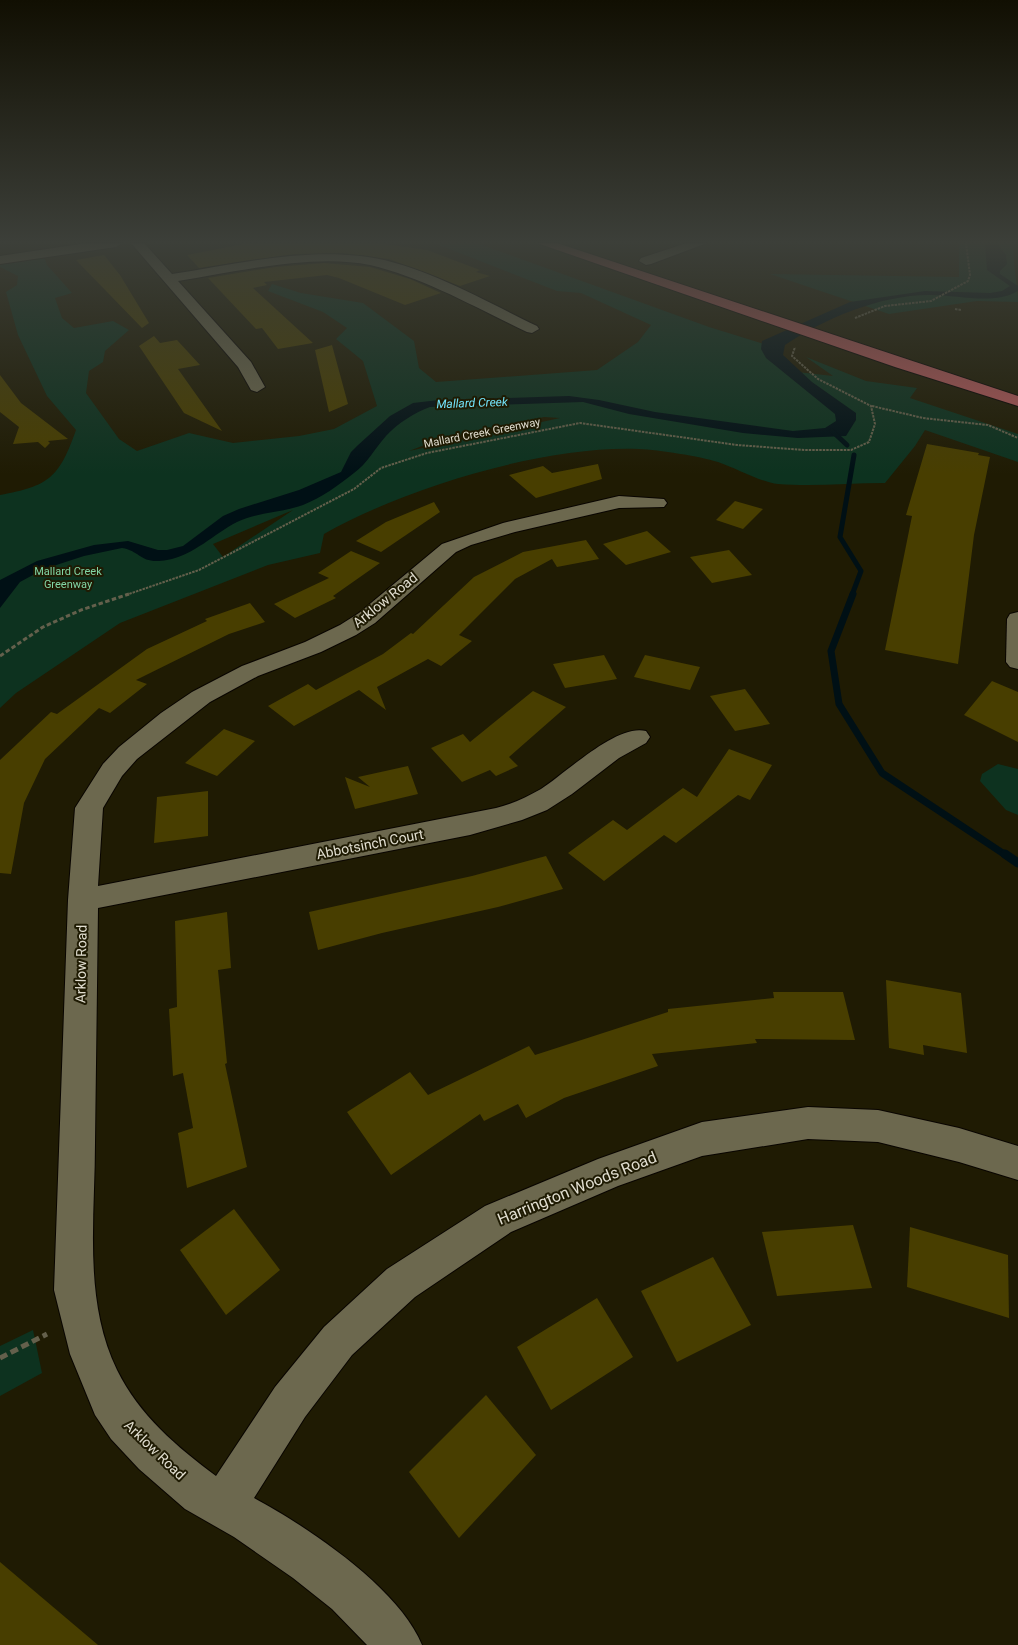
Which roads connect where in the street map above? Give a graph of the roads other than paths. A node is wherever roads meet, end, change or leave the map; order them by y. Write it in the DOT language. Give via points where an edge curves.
graph roads {
  1 [pos="204,320"];
  2 [pos="512,320"];
  3 [pos="769,320"];
  4 [pos="532,329"];
  5 [pos="257,387"];
  6 [pos="1018,401"];
  7 [pos="658,503"];
  8 [pos="1018,619"];
  9 [pos="1018,662"];
  10 [pos="637,737"];
  11 [pos="83,900"];
  12 [pos="1018,1163"];
  13 [pos="224,1505"];
  14 [pos="398,1645"];
  1 -- 5 [label="street" via="244,365"];
  2 -- 4 [label="street"];
  3 -- 6 [label="main road"];
  7 -- 11 [label="street, Arklow Road" via="619,502 464,541 449,548 367,618 348,630 220,686 170,719 112,770 89,808"];
  8 -- 9 [label="street"];
  10 -- 11 [label="street, Abbotsinch Court" via="603,756 556,792 514,814"];
  11 -- 13 [label="street, Arklow Road" via="74,1290 82,1332 96,1371 119,1414 156,1455 196,1489"];
  12 -- 13 [label="street, Harrington Woods Road" via="878,1126 808,1123 702,1139 611,1171 498,1219 401,1283 338,1341 290,1402"];
  13 -- 14 [label="street, Arklow Road" via="292,1547 336,1582"];
}
